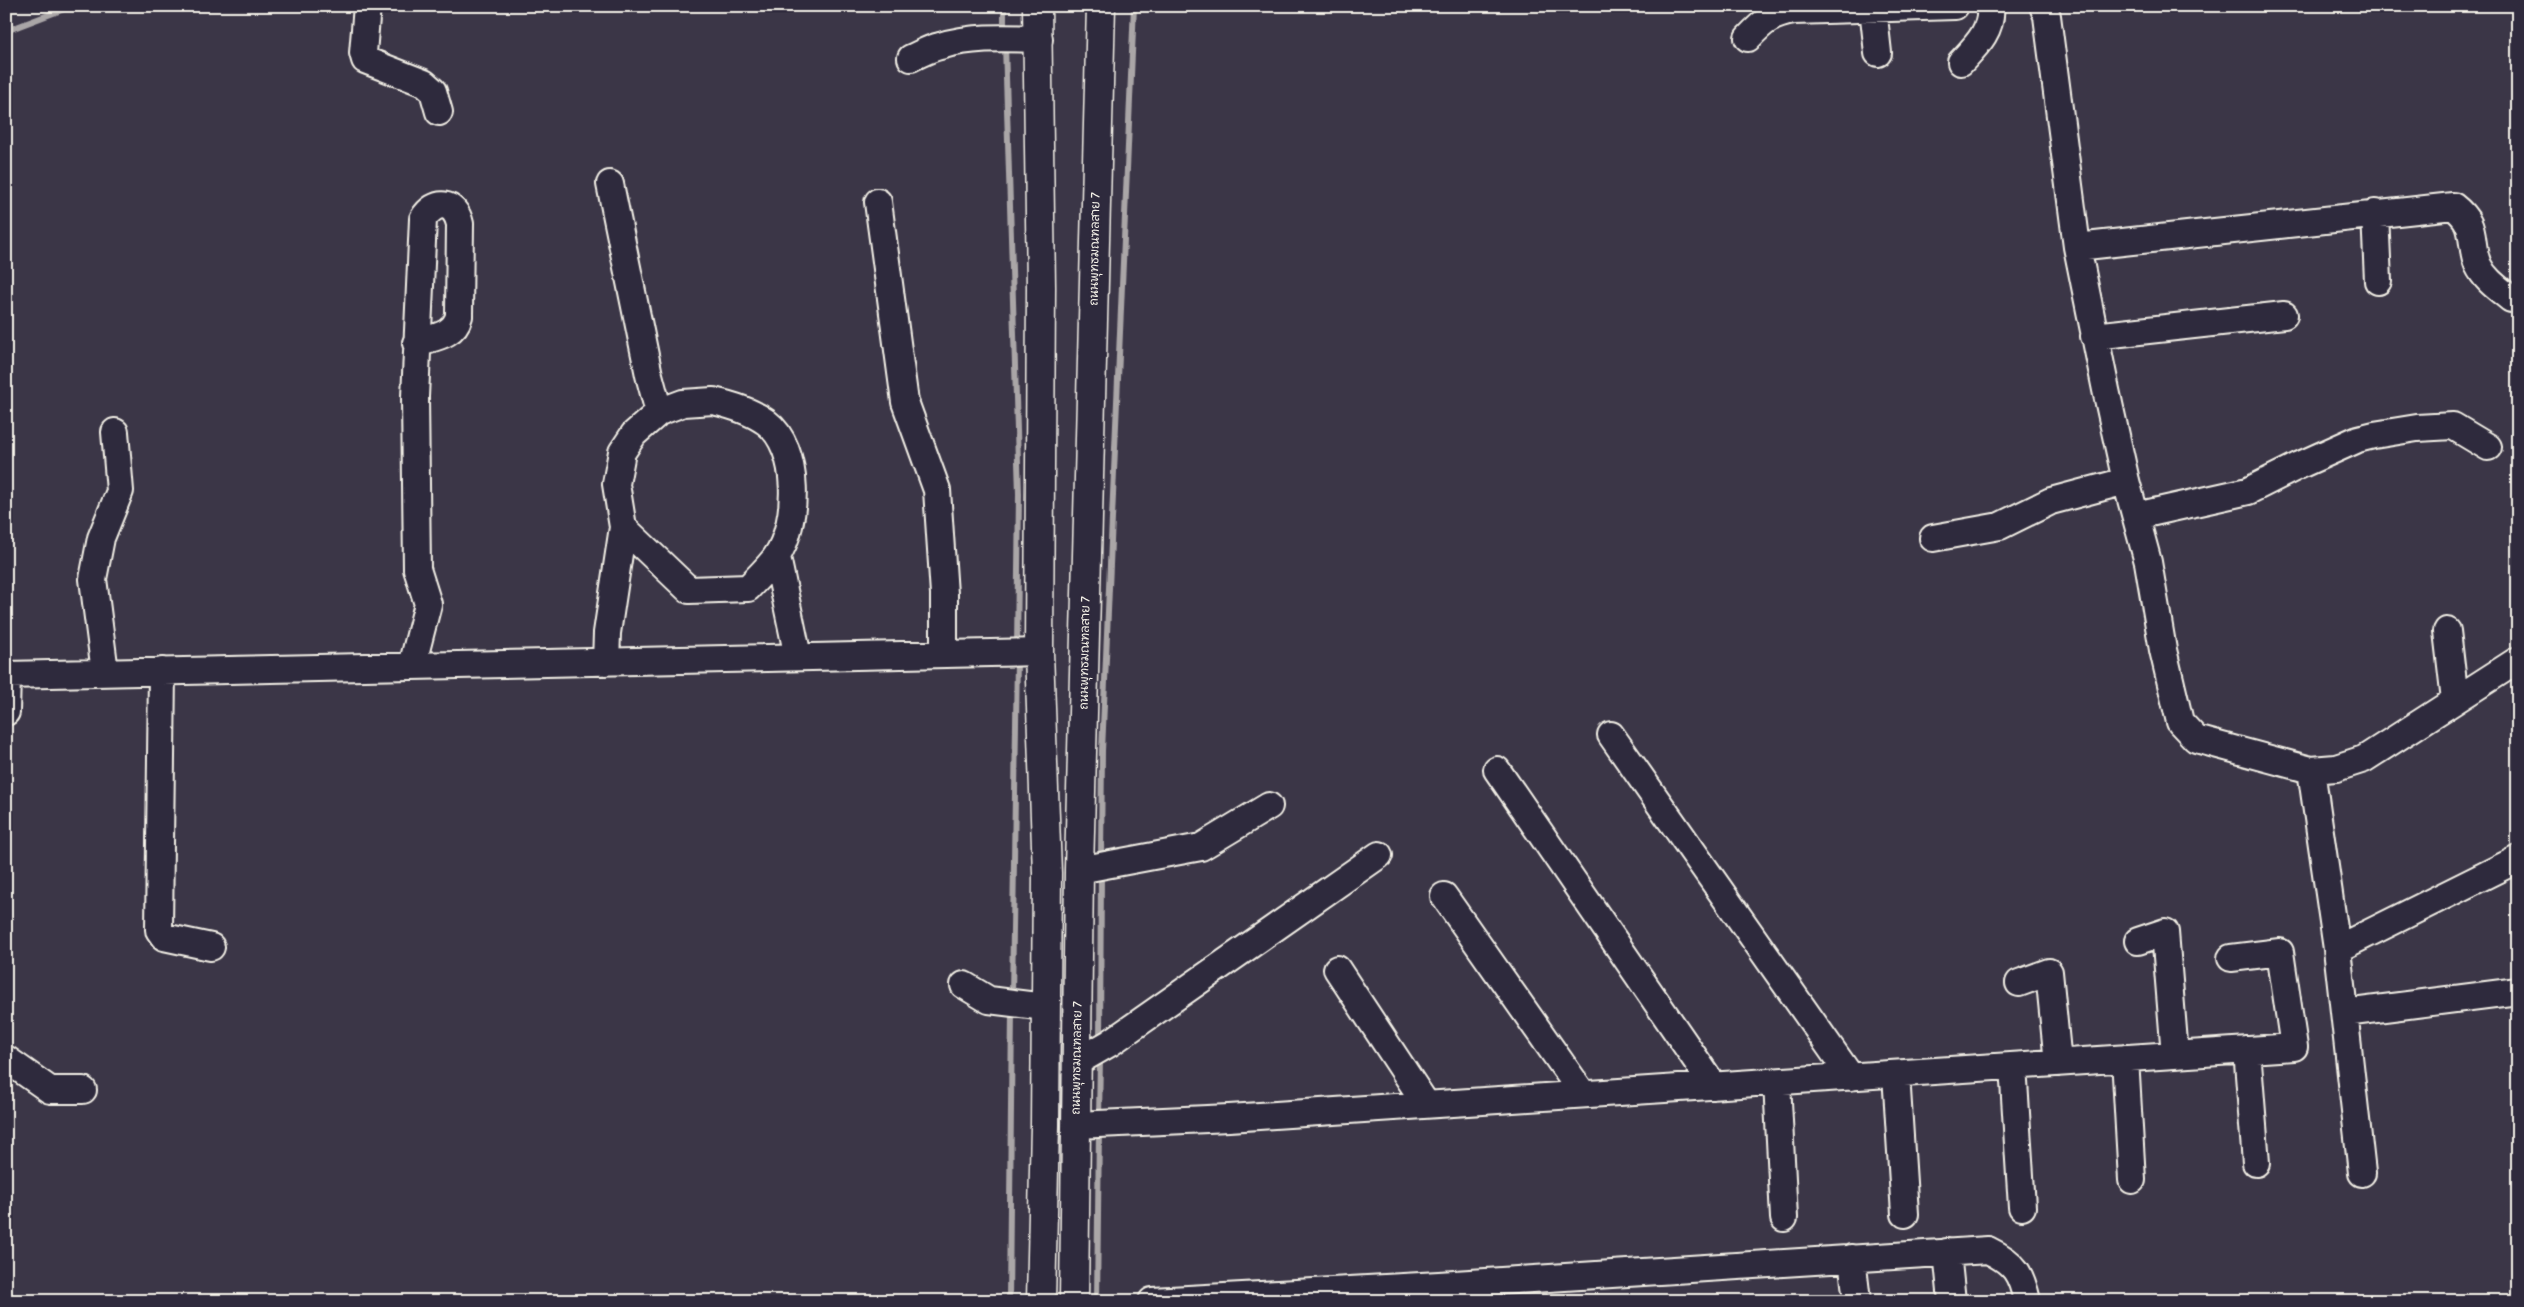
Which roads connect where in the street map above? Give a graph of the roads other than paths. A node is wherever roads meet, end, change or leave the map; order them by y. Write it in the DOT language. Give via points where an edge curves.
graph roads {
  1 [pos="367,6"];
  2 [pos="1037,6"];
  3 [pos="1101,6"];
  4 [pos="1955,6"];
  5 [pos="1990,6"];
  6 [pos="2043,6"];
  7 [pos="1873,8"];
  8 [pos="1748,38"];
  9 [pos="1039,39"];
  10 [pos="1878,53"];
  11 [pos="911,58"];
  12 [pos="1961,62"];
  13 [pos="439,112"];
  14 [pos="610,184"];
  15 [pos="878,202"];
  16 [pos="2375,214"];
  17 [pos="2077,247"];
  18 [pos="2378,281"];
  19 [pos="2511,299"];
  20 [pos="2284,315"];
  21 [pos="2094,336"];
  22 [pos="416,343"];
  23 [pos="658,412"];
  24 [pos="115,432"];
  25 [pos="2488,447"];
  26 [pos="2126,480"];
  27 [pos="2136,516"];
  28 [pos="622,527"];
  29 [pos="1933,538"];
  30 [pos="777,556"];
  31 [pos="2447,631"];
  32 [pos="1025,652"];
  33 [pos="944,654"];
  34 [pos="798,658"];
  35 [pos="2518,660"];
  36 [pos="606,662"];
  37 [pos="412,666"];
  38 [pos="162,671"];
  39 [pos="105,672"];
  40 [pos="7,675"];
  41 [pos="2455,700"];
  42 [pos="6,712"];
  43 [pos="1611,735"];
  44 [pos="1497,770"];
  45 [pos="2311,770"];
  46 [pos="1269,806"];
  47 [pos="1379,855"];
  48 [pos="2518,859"];
  49 [pos="1083,869"];
  50 [pos="1444,896"];
  51 [pos="2138,941"];
  52 [pos="211,947"];
  53 [pos="2338,949"];
  54 [pos="2231,958"];
  55 [pos="1337,969"];
  56 [pos="2019,983"];
  57 [pos="964,985"];
  58 [pos="2518,990"];
  59 [pos="1033,1005"];
  60 [pos="2345,1013"];
  61 [pos="2247,1050"];
  62 [pos="1091,1054"];
  63 [pos="2175,1055"];
  64 [pos="2125,1058"];
  65 [pos="6,1059"];
  66 [pos="2058,1063"];
  67 [pos="2013,1066"];
  68 [pos="1896,1074"];
  69 [pos="1851,1076"];
  70 [pos="1777,1082"];
  71 [pos="1714,1086"];
  72 [pos="83,1090"];
  73 [pos="1583,1094"];
  74 [pos="1426,1104"];
  75 [pos="1080,1124"];
  76 [pos="2256,1163"];
  77 [pos="2362,1173"];
  78 [pos="2132,1180"];
  79 [pos="2022,1207"];
  80 [pos="1905,1214"];
  81 [pos="1784,1218"];
  82 [pos="1947,1252"];
  83 [pos="1852,1258"];
  84 [pos="1256,1298"];
  85 [pos="1041,1301"];
  86 [pos="1074,1301"];
  87 [pos="1152,1301"];
  88 [pos="1857,1301"];
  89 [pos="1952,1301"];
  90 [pos="2027,1301"];
  1 -- 13 [label="street" via="362,53 365,60 424,83 433,91"];
  2 -- 9 [label="main road"];
  3 -- 49 [label="main road, ถนนพุทธมณฑลสาย 7"];
  4 -- 7 [label="street"];
  5 -- 12 [label="street" via="1987,29"];
  6 -- 17 [label="street" via="2047,16"];
  7 -- 8 [label="street" via="1775,14"];
  7 -- 10 [label="street"];
  9 -- 11 [label="street" via="989,38 940,46"];
  9 -- 32 [label="main road" via="1041,287"];
  14 -- 23 [label="street"];
  15 -- 33 [label="street" via="905,402 937,490 944,594"];
  16 -- 17 [label="street"];
  16 -- 18 [label="street"];
  16 -- 19 [label="street" via="2453,206 2468,220 2478,265 2487,279"];
  17 -- 21 [label="street"];
  20 -- 21 [label="street"];
  21 -- 26 [label="street"];
  22 -- 37 [label="street" via="417,569 428,604"];
  23 -- 28 [label="street" via="634,434 622,452 616,484"];
  23 -- 30 [label="street" via="683,403 713,401 736,406 767,422 783,442 793,472 793,499 787,534"];
  24 -- 39 [label="street" via="120,491 101,538 93,579"];
  25 -- 27 [label="street" via="2453,426 2374,435 2317,457 2248,491"];
  26 -- 27 [label="street"];
  26 -- 29 [label="street" via="2051,501 2000,526"];
  27 -- 45 [label="street" via="2180,722 2196,739"];
  28 -- 30 [label="street" via="689,590 748,588"];
  28 -- 36 [label="street"];
  30 -- 34 [label="street"];
  31 -- 41 [label="street"];
  32 -- 33 [label="street"];
  32 -- 59 [label="main road" via="1047,874"];
  33 -- 34 [label="street"];
  34 -- 36 [label="street"];
  35 -- 41 [label="street"];
  36 -- 37 [label="street"];
  37 -- 38 [label="street"];
  38 -- 39 [label="street"];
  38 -- 52 [label="street" via="160,930 164,937"];
  39 -- 40 [label="street"];
  40 -- 42 [label="street"];
  41 -- 45 [label="street" via="2364,759 2336,768"];
  43 -- 69 [label="street"];
  44 -- 71 [label="street"];
  45 -- 53 [label="street"];
  46 -- 49 [label="street" via="1201,847"];
  47 -- 62 [label="street"];
  48 -- 53 [label="street"];
  49 -- 62 [label="main road, ถนนพุทธมณฑลสาย 7"];
  50 -- 73 [label="street"];
  51 -- 63 [label="street" via="2165,932"];
  53 -- 60 [label="street"];
  54 -- 61 [label="street" via="2280,952 2294,1047"];
  55 -- 74 [label="street"];
  56 -- 66 [label="street" via="2049,972"];
  57 -- 59 [label="street" via="989,1000"];
  58 -- 60 [label="street"];
  59 -- 85 [label="main road" via="1045,1116"];
  60 -- 77 [label="street"];
  61 -- 63 [label="street"];
  61 -- 76 [label="street"];
  62 -- 75 [label="main road, ถนนพุทธมณฑลสาย 7"];
  63 -- 64 [label="street"];
  64 -- 66 [label="street"];
  64 -- 78 [label="street"];
  65 -- 72 [label="street" via="50,1090"];
  66 -- 67 [label="street"];
  67 -- 68 [label="street"];
  67 -- 79 [label="street"];
  68 -- 69 [label="street"];
  68 -- 80 [label="street"];
  69 -- 70 [label="street"];
  70 -- 71 [label="street"];
  70 -- 81 [label="street"];
  71 -- 73 [label="street"];
  73 -- 74 [label="street"];
  74 -- 75 [label="street"];
  75 -- 86 [label="main road, ถนนพุทธมณฑลสาย 7"];
  82 -- 83 [label="street"];
  82 -- 89 [label="street"];
  82 -- 90 [label="street" via="1988,1250 2000,1255 2021,1275"];
  83 -- 84 [label="street"];
  83 -- 88 [label="street"];
  84 -- 87 [label="street"];
}
